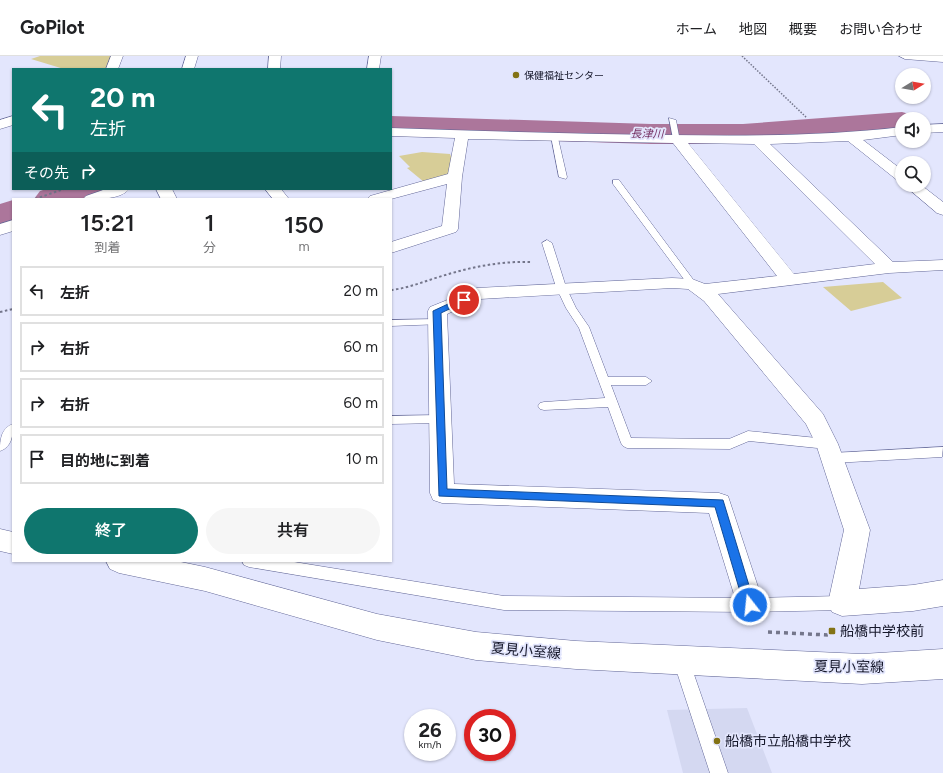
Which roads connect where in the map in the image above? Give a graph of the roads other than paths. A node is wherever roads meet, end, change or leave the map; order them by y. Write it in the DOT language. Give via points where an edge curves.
graph roads {
  1 [pos="117,56"];
  2 [pos="192,56"];
  3 [pos="275,56"];
  4 [pos="375,56"];
  5 [pos="905,56"];
  6 [pos="943,59"];
  7 [pos="112,68"];
  8 [pos="188,68"];
  9 [pos="274,68"];
  10 [pos="373,68"];
  11 [pos="12,120"];
  12 [pos="672,120"];
  13 [pos="0,125"];
  14 [pos="392,132"];
  15 [pos="895,132"];
  16 [pos="462,135"];
  17 [pos="676,136"];
  18 [pos="852,136"];
  19 [pos="554,138"];
  20 [pos="758,140"];
  21 [pos="895,171"];
  22 [pos="455,177"];
  23 [pos="563,177"];
  24 [pos="616,182"];
  25 [pos="118,190"];
  26 [pos="921,192"];
  27 [pos="377,195"];
  28 [pos="94,198"];
  29 [pos="943,210"];
  30 [pos="12,225"];
  31 [pos="0,230"];
  32 [pos="547,243"];
  33 [pos="392,248"];
  34 [pos="943,265"];
  35 [pos="889,268"];
  36 [pos="790,281"];
  37 [pos="697,287"];
  38 [pos="562,290"];
  39 [pos="438,322"];
  40 [pos="392,323"];
  41 [pos="604,381"];
  42 [pos="646,381"];
  43 [pos="612,402"];
  44 [pos="544,406"];
  45 [pos="440,419"];
  46 [pos="392,420"];
  47 [pos="0,427"];
  48 [pos="12,428"];
  49 [pos="12,429"];
  50 [pos="0,446"];
  51 [pos="830,451"];
  52 [pos="942,452"];
  53 [pos="0,540"];
  54 [pos="12,543"];
  55 [pos="156,562"];
  56 [pos="255,562"];
  57 [pos="131,563"];
  58 [pos="943,592"];
  59 [pos="842,603"];
  60 [pos="750,605"];
  61 [pos="681,660"];
  62 [pos="943,664"];
  63 [pos="719,773"];
  1 -- 7 [label="street"];
  2 -- 8 [label="street"];
  3 -- 9 [label="street"];
  4 -- 10 [label="street"];
  5 -- 6 [label="street"];
  11 -- 13 [label="street"];
  12 -- 17 [label="lane"];
  14 -- 16 [label="street"];
  15 -- 18 [label="street"];
  16 -- 19 [label="street"];
  16 -- 22 [label="street"];
  17 -- 19 [label="street"];
  17 -- 20 [label="street"];
  17 -- 36 [label="street"];
  18 -- 20 [label="street"];
  18 -- 21 [label="street"];
  19 -- 23 [label="lane"];
  20 -- 35 [label="street"];
  22 -- 27 [label="street"];
  22 -- 33 [label="street" via="450,229"];
  24 -- 37 [label="lane"];
  25 -- 28 [label="street"];
  26 -- 29 [label="street"];
  30 -- 31 [label="street"];
  32 -- 38 [label="lane"];
  34 -- 35 [label="street"];
  35 -- 36 [label="street"];
  36 -- 37 [label="street"];
  37 -- 38 [label="street" via="672,282"];
  37 -- 51 [label="street" via="711,297 815,420"];
  38 -- 39 [label="street" via="477,294 437,311"];
  38 -- 41 [label="lane" via="584,327"];
  39 -- 40 [label="lane"];
  39 -- 45 [label="street"];
  41 -- 42 [label="lane"];
  41 -- 43 [label="lane"];
  43 -- 44 [label="lane"];
  43 -- 51 [label="lane" via="627,442 730,444 748,436"];
  45 -- 46 [label="lane"];
  45 -- 60 [label="street" via="442,493 719,503"];
  47 -- 48 [label="lane"];
  49 -- 50 [label="lane"];
  51 -- 52 [label="lane"];
  51 -- 59 [label="street" via="857,530"];
  53 -- 54 [label="street"];
  55 -- 57 [label="lane"];
  56 -- 60 [label="lane" via="504,603"];
  57 -- 61 [label="street, 夏見小室線" via="205,578 377,627 476,646 576,655"];
  58 -- 59 [label="street" via="913,598"];
  59 -- 60 [label="lane"];
  61 -- 62 [label="street, 夏見小室線" via="862,668"];
  61 -- 63 [label="lane"];
}
